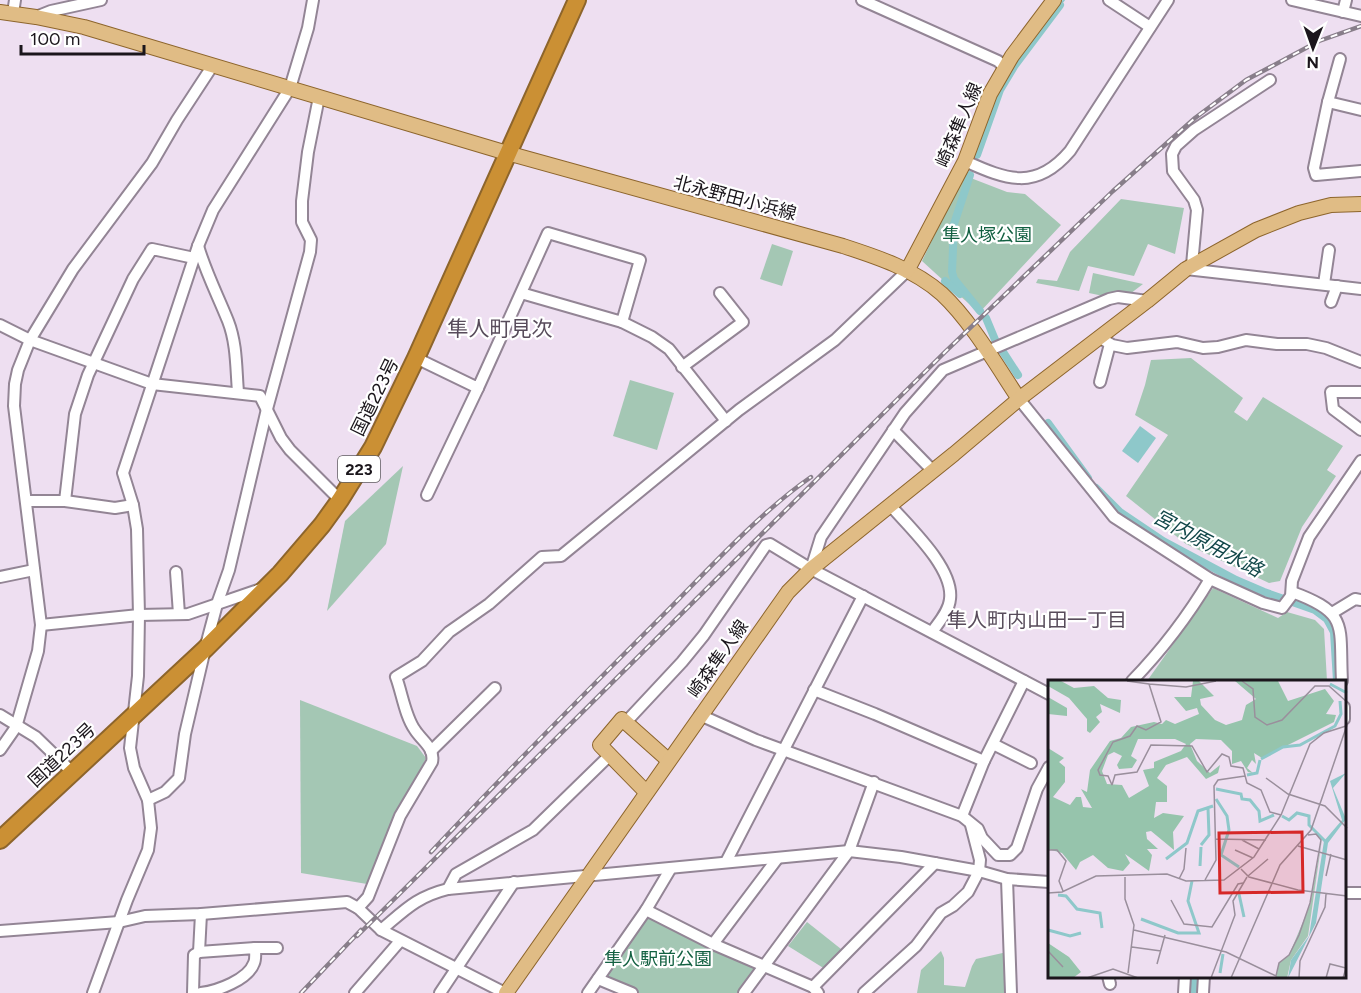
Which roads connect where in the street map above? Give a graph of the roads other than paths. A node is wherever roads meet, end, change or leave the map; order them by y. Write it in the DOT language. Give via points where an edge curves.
graph roads {
  1 [pos="101,0"];
  2 [pos="313,0"];
  3 [pos="577,0"];
  4 [pos="862,0"];
  5 [pos="1109,0"];
  6 [pos="1168,0"];
  7 [pos="1292,0"];
  8 [pos="1346,0"];
  9 [pos="1050,2"];
  10 [pos="9,9"];
  11 [pos="1343,12"];
  12 [pos="1361,16"];
  13 [pos="36,17"];
  14 [pos="1150,27"];
  15 [pos="1340,59"];
  16 [pos="213,65"];
  17 [pos="1005,68"];
  18 [pos="1270,80"];
  19 [pos="290,88"];
  20 [pos="319,98"];
  21 [pos="1328,102"];
  22 [pos="1361,110"];
  23 [pos="507,153"];
  24 [pos="965,161"];
  25 [pos="1361,171"];
  26 [pos="1361,204"];
  27 [pos="198,246"];
  28 [pos="1329,250"];
  29 [pos="194,258"];
  30 [pos="1189,267"];
  31 [pos="907,271"];
  32 [pos="1324,284"];
  33 [pos="1337,286"];
  34 [pos="1361,288"];
  35 [pos="521,293"];
  36 [pos="720,293"];
  37 [pos="1147,302"];
  38 [pos="1331,302"];
  39 [pos="622,322"];
  40 [pos="0,325"];
  41 [pos="30,339"];
  42 [pos="1105,341"];
  43 [pos="987,350"];
  44 [pos="416,358"];
  45 [pos="93,362"];
  46 [pos="1361,362"];
  47 [pos="682,367"];
  48 [pos="1100,382"];
  49 [pos="152,384"];
  50 [pos="478,388"];
  51 [pos="238,392"];
  52 [pos="1361,392"];
  53 [pos="1019,399"];
  54 [pos="267,409"];
  55 [pos="726,421"];
  56 [pos="893,430"];
  57 [pos="1361,430"];
  58 [pos="1361,461"];
  59 [pos="933,471"];
  60 [pos="427,495"];
  61 [pos="340,500"];
  62 [pos="26,501"];
  63 [pos="65,501"];
  64 [pos="133,505"];
  65 [pos="890,505"];
  66 [pos="811,569"];
  67 [pos="34,570"];
  68 [pos="176,572"];
  69 [pos="0,577"];
  70 [pos="1210,579"];
  71 [pos="264,588"];
  72 [pos="1292,592"];
  73 [pos="863,596"];
  74 [pos="1361,600"];
  75 [pos="217,604"];
  76 [pos="1332,613"];
  77 [pos="179,614"];
  78 [pos="139,615"];
  79 [pos="41,625"];
  80 [pos="932,632"];
  81 [pos="205,649"];
  82 [pos="1133,680"];
  83 [pos="1342,680"];
  84 [pos="1024,681"];
  85 [pos="495,688"];
  86 [pos="814,690"];
  87 [pos="1048,693"];
  88 [pos="135,712"];
  89 [pos="0,715"];
  90 [pos="700,715"];
  91 [pos="626,722"];
  92 [pos="16,727"];
  93 [pos="993,744"];
  94 [pos="0,750"];
  95 [pos="783,750"];
  96 [pos="431,751"];
  97 [pos="609,755"];
  98 [pos="668,760"];
  99 [pos="984,761"];
  100 [pos="1031,763"];
  101 [pos="1048,769"];
  102 [pos="72,772"];
  103 [pos="874,782"];
  104 [pos="646,792"];
  105 [pos="148,800"];
  106 [pos="962,816"];
  107 [pos="971,825"];
  108 [pos="0,840"];
  109 [pos="849,851"];
  110 [pos="777,859"];
  111 [pos="726,862"];
  112 [pos="935,863"];
  113 [pos="672,868"];
  114 [pos="979,871"];
  115 [pos="591,874"];
  116 [pos="1007,879"];
  117 [pos="514,882"];
  118 [pos="1048,882"];
  119 [pos="448,889"];
  120 [pos="358,908"];
  121 [pos="646,910"];
  122 [pos="201,914"];
  123 [pos="119,922"];
  124 [pos="381,930"];
  125 [pos="0,931"];
  126 [pos="400,941"];
  127 [pos="713,944"];
  128 [pos="255,948"];
  129 [pos="277,948"];
  130 [pos="200,952"];
  131 [pos="765,966"];
  132 [pos="458,969"];
  133 [pos="1185,978"];
  134 [pos="1204,978"];
  135 [pos="598,979"];
  136 [pos="816,990"];
  137 [pos="93,993"];
  138 [pos="193,993"];
  139 [pos="201,993"];
  140 [pos="355,993"];
  141 [pos="440,993"];
  142 [pos="505,993"];
  143 [pos="588,993"];
  144 [pos="632,993"];
  145 [pos="744,993"];
  146 [pos="864,993"];
  147 [pos="1011,993"];
  148 [pos="1184,993"];
  149 [pos="1203,993"];
  1 -- 13 [label="street"];
  2 -- 19 [label="street"];
  3 -- 23 [label="highway, 国道223号 / 223"];
  4 -- 17 [label="street" via="998,61"];
  5 -- 14 [label="street"];
  6 -- 14 [label="street"];
  7 -- 11 [label="street"];
  8 -- 11 [label="street"];
  9 -- 17 [label="main road, 崎森隼人線"];
  10 -- 13 [label="main road, 北永野田小浜線"];
  11 -- 12 [label="street"];
  13 -- 16 [label="main road, 北永野田小浜線"];
  14 -- 24 [label="street" via="1070,151 1047,172 1017,179 996,175"];
  15 -- 21 [label="street"];
  16 -- 19 [label="main road, 北永野田小浜線"];
  16 -- 41 [label="street" via="152,163 73,269"];
  17 -- 24 [label="main road, 崎森隼人線" via="987,102"];
  18 -- 30 [label="street" via="1194,130 1172,154 1173,171 1197,210"];
  19 -- 20 [label="main road, 北永野田小浜線"];
  19 -- 27 [label="street" via="213,210"];
  20 -- 23 [label="main road, 北永野田小浜線"];
  20 -- 54 [label="street" via="302,201 302,222 311,240 310,252"];
  21 -- 22 [label="street"];
  21 -- 25 [label="street" via="1314,168 1316,175"];
  23 -- 31 [label="main road, 北永野田小浜線" via="843,246"];
  23 -- 44 [label="highway, 国道223号 / 223"];
  24 -- 31 [label="main road, 崎森隼人線"];
  26 -- 30 [label="main road" via="1331,205 1299,213 1256,230"];
  27 -- 29 [label="street"];
  27 -- 51 [label="street" via="229,323"];
  28 -- 32 [label="street"];
  29 -- 45 [label="street" via="152,249"];
  29 -- 49 [label="street"];
  30 -- 32 [label="street"];
  30 -- 37 [label="main road"];
  31 -- 43 [label="main road, 北永野田小浜線" via="942,294"];
  31 -- 55 [label="street" via="835,340"];
  32 -- 33 [label="street"];
  33 -- 34 [label="street"];
  33 -- 38 [label="street"];
  35 -- 39 [label="street"];
  35 -- 39 [label="street" via="548,233 640,260"];
  35 -- 50 [label="street"];
  36 -- 47 [label="street" via="743,322"];
  37 -- 42 [label="main road"];
  37 -- 43 [label="street" via="1109,299"];
  39 -- 47 [label="street" via="669,349"];
  40 -- 41 [label="street"];
  41 -- 45 [label="street"];
  41 -- 62 [label="street" via="18,370 14,406"];
  42 -- 46 [label="street" via="1127,348 1177,342 1218,347 1246,340 1307,344"];
  42 -- 48 [label="street"];
  42 -- 53 [label="main road"];
  43 -- 53 [label="main road, 北永野田小浜線"];
  43 -- 56 [label="street" via="943,370"];
  44 -- 50 [label="street"];
  44 -- 61 [label="highway, 国道223号 / 223" via="373,447"];
  45 -- 49 [label="street"];
  45 -- 63 [label="street" via="75,414"];
  47 -- 55 [label="street"];
  49 -- 51 [label="street"];
  49 -- 64 [label="street" via="123,473"];
  50 -- 60 [label="street"];
  51 -- 54 [label="street" via="260,396"];
  52 -- 57 [label="street" via="1331,392 1333,409"];
  53 -- 59 [label="main road, 崎森隼人線"];
  53 -- 70 [label="street" via="1114,517"];
  54 -- 61 [label="street" via="290,450"];
  54 -- 75 [label="street" via="229,570"];
  55 -- 96 [label="street" via="561,556 542,557 489,604 449,632 422,661 396,677 414,729"];
  56 -- 59 [label="street"];
  56 -- 66 [label="street" via="821,537"];
  58 -- 72 [label="street" via="1309,537 1292,581"];
  59 -- 65 [label="main road, 崎森隼人線"];
  61 -- 71 [label="highway, 国道223号 / 223" via="300,552"];
  62 -- 63 [label="street"];
  62 -- 67 [label="street"];
  63 -- 64 [label="street" via="115,508"];
  64 -- 78 [label="street"];
  65 -- 66 [label="main road, 崎森隼人線"];
  65 -- 80 [label="street" via="940,565 949,584 950,603"];
  66 -- 73 [label="street"];
  66 -- 90 [label="main road, 崎森隼人線" via="788,592"];
  66 -- 91 [label="street" via="766,545 704,635"];
  67 -- 69 [label="street"];
  67 -- 79 [label="street"];
  68 -- 77 [label="street"];
  70 -- 72 [label="street" via="1282,608"];
  70 -- 82 [label="street" via="1191,611"];
  71 -- 75 [label="street"];
  71 -- 81 [label="highway, 国道223号 / 223"];
  72 -- 76 [label="street" via="1320,603"];
  73 -- 80 [label="street"];
  73 -- 86 [label="street"];
  74 -- 76 [label="street" via="1355,599"];
  75 -- 77 [label="street"];
  75 -- 81 [label="street"];
  76 -- 83 [label="street" via="1340,631"];
  77 -- 78 [label="street"];
  78 -- 79 [label="street"];
  78 -- 88 [label="street"];
  79 -- 92 [label="street" via="38,651"];
  80 -- 84 [label="street"];
  81 -- 88 [label="highway, 国道223号 / 223"];
  81 -- 105 [label="street" via="179,778 165,792"];
  84 -- 87 [label="street"];
  84 -- 93 [label="street"];
  85 -- 96 [label="street"];
  86 -- 95 [label="street"];
  86 -- 99 [label="street"];
  88 -- 102 [label="highway, 国道223号 / 223"];
  88 -- 105 [label="street" via="130,748"];
  89 -- 92 [label="street"];
  90 -- 95 [label="street"];
  90 -- 98 [label="main road, 崎森隼人線"];
  91 -- 97 [label="main road" via="622,719 600,745"];
  91 -- 98 [label="main road"];
  92 -- 94 [label="street"];
  92 -- 102 [label="street" via="36,737"];
  93 -- 99 [label="street"];
  93 -- 100 [label="street"];
  95 -- 103 [label="street"];
  95 -- 111 [label="street"];
  96 -- 120 [label="street" via="432,762 400,816 368,897"];
  97 -- 104 [label="main road"];
  97 -- 119 [label="street" via="533,830 456,873"];
  98 -- 104 [label="main road, 崎森隼人線"];
  99 -- 106 [label="street"];
  101 -- 107 [label="street" via="1017,848 1010,855 998,855"];
  102 -- 108 [label="highway, 国道223号 / 223"];
  103 -- 106 [label="street"];
  103 -- 109 [label="street"];
  104 -- 115 [label="main road, 崎森隼人線"];
  105 -- 123 [label="street" via="148,850"];
  106 -- 107 [label="street"];
  107 -- 114 [label="street"];
  109 -- 110 [label="street"];
  109 -- 112 [label="street"];
  109 -- 131 [label="street"];
  110 -- 111 [label="street"];
  110 -- 127 [label="street"];
  111 -- 113 [label="street"];
  112 -- 114 [label="street"];
  112 -- 136 [label="street"];
  113 -- 115 [label="street"];
  113 -- 121 [label="street"];
  114 -- 116 [label="street"];
  114 -- 146 [label="street" via="968,892 941,913 916,946"];
  115 -- 117 [label="street"];
  115 -- 142 [label="main road, 崎森隼人線"];
  116 -- 118 [label="street"];
  116 -- 147 [label="street"];
  117 -- 119 [label="street"];
  117 -- 132 [label="street"];
  119 -- 124 [label="street" via="416,901"];
  120 -- 122 [label="street" via="347,902"];
  120 -- 124 [label="street"];
  121 -- 127 [label="street"];
  121 -- 135 [label="street"];
  122 -- 123 [label="street" via="145,916"];
  122 -- 130 [label="street"];
  123 -- 125 [label="street"];
  123 -- 137 [label="street"];
  124 -- 126 [label="street"];
  126 -- 132 [label="street"];
  126 -- 140 [label="street"];
  127 -- 131 [label="street"];
  128 -- 129 [label="street"];
  128 -- 130 [label="street"];
  128 -- 139 [label="street" via="254,963 244,975 230,985"];
  130 -- 138 [label="street" via="194,955"];
  131 -- 136 [label="street"];
  131 -- 145 [label="street"];
  132 -- 141 [label="street"];
  132 -- 142 [label="street"];
  133 -- 148 [label="street"];
  134 -- 149 [label="street"];
  135 -- 143 [label="street"];
  135 -- 144 [label="street"];
}
